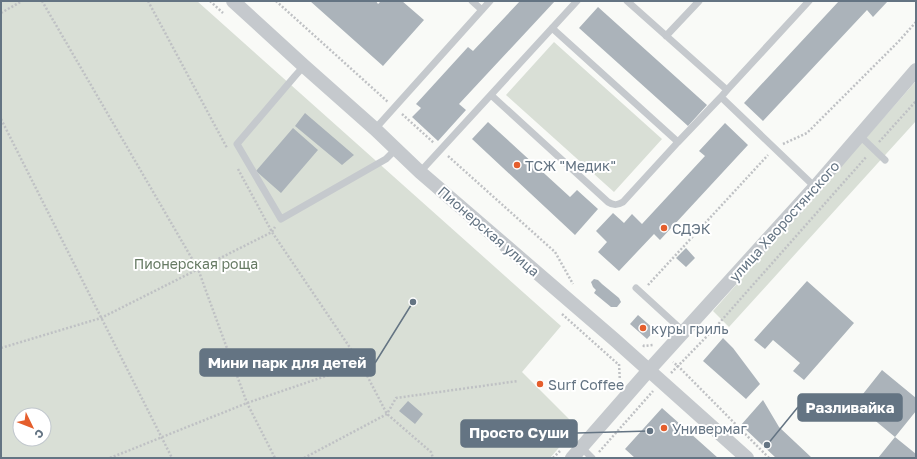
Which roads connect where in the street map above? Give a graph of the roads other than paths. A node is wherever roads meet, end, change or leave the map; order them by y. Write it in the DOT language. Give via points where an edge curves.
graph roads {
  1 [pos="233,1"];
  2 [pos="472,1"];
  3 [pos="490,1"];
  4 [pos="577,1"];
  5 [pos="627,1"];
  6 [pos="698,1"];
  7 [pos="809,1"];
  8 [pos="482,10"];
  9 [pos="552,28"];
  10 [pos="666,36"];
  11 [pos="304,66"];
  12 [pos="916,70"];
  13 [pos="727,90"];
  14 [pos="491,95"];
  15 [pos="721,96"];
  16 [pos="375,129"];
  17 [pos="860,136"];
  18 [pos="678,142"];
  19 [pos="396,149"];
  20 [pos="885,160"];
  21 [pos="420,172"];
  22 [pos="815,187"];
  23 [pos="636,288"];
  24 [pos="684,332"];
  25 [pos="649,370"];
  26 [pos="577,453"];
  27 [pos="592,458"];
  28 [pos="747,458"];
  1 -- 11 [label="street, Пионерская улица"];
  2 -- 8 [label="lane"];
  3 -- 8 [label="lane"];
  4 -- 9 [label="lane"];
  5 -- 10 [label="lane"];
  6 -- 10 [label="lane"];
  7 -- 13 [label="lane"];
  8 -- 16 [label="lane"];
  9 -- 14 [label="lane"];
  9 -- 18 [label="lane"];
  10 -- 13 [label="lane"];
  11 -- 16 [label="street, Пионерская улица"];
  11 -- 19 [label="lane" via="237,144 281,219 386,159"];
  12 -- 17 [label="street, улица Хворостянского"];
  13 -- 15 [label="lane"];
  14 -- 18 [label="lane" via="613,205 623,202"];
  14 -- 21 [label="lane"];
  15 -- 18 [label="lane"];
  15 -- 22 [label="lane"];
  16 -- 19 [label="street, Пионерская улица"];
  17 -- 20 [label="lane"];
  17 -- 22 [label="street, улица Хворостянского"];
  19 -- 21 [label="street, Пионерская улица"];
  21 -- 25 [label="street, Пионерская улица"];
  22 -- 24 [label="street, улица Хворостянского"];
  23 -- 24 [label="lane"];
  24 -- 25 [label="street, улица Хворостянского"];
  25 -- 26 [label="street, улица Хворостянского"];
  25 -- 28 [label="street, Пионерская улица"];
  26 -- 27 [label="lane"];
}
